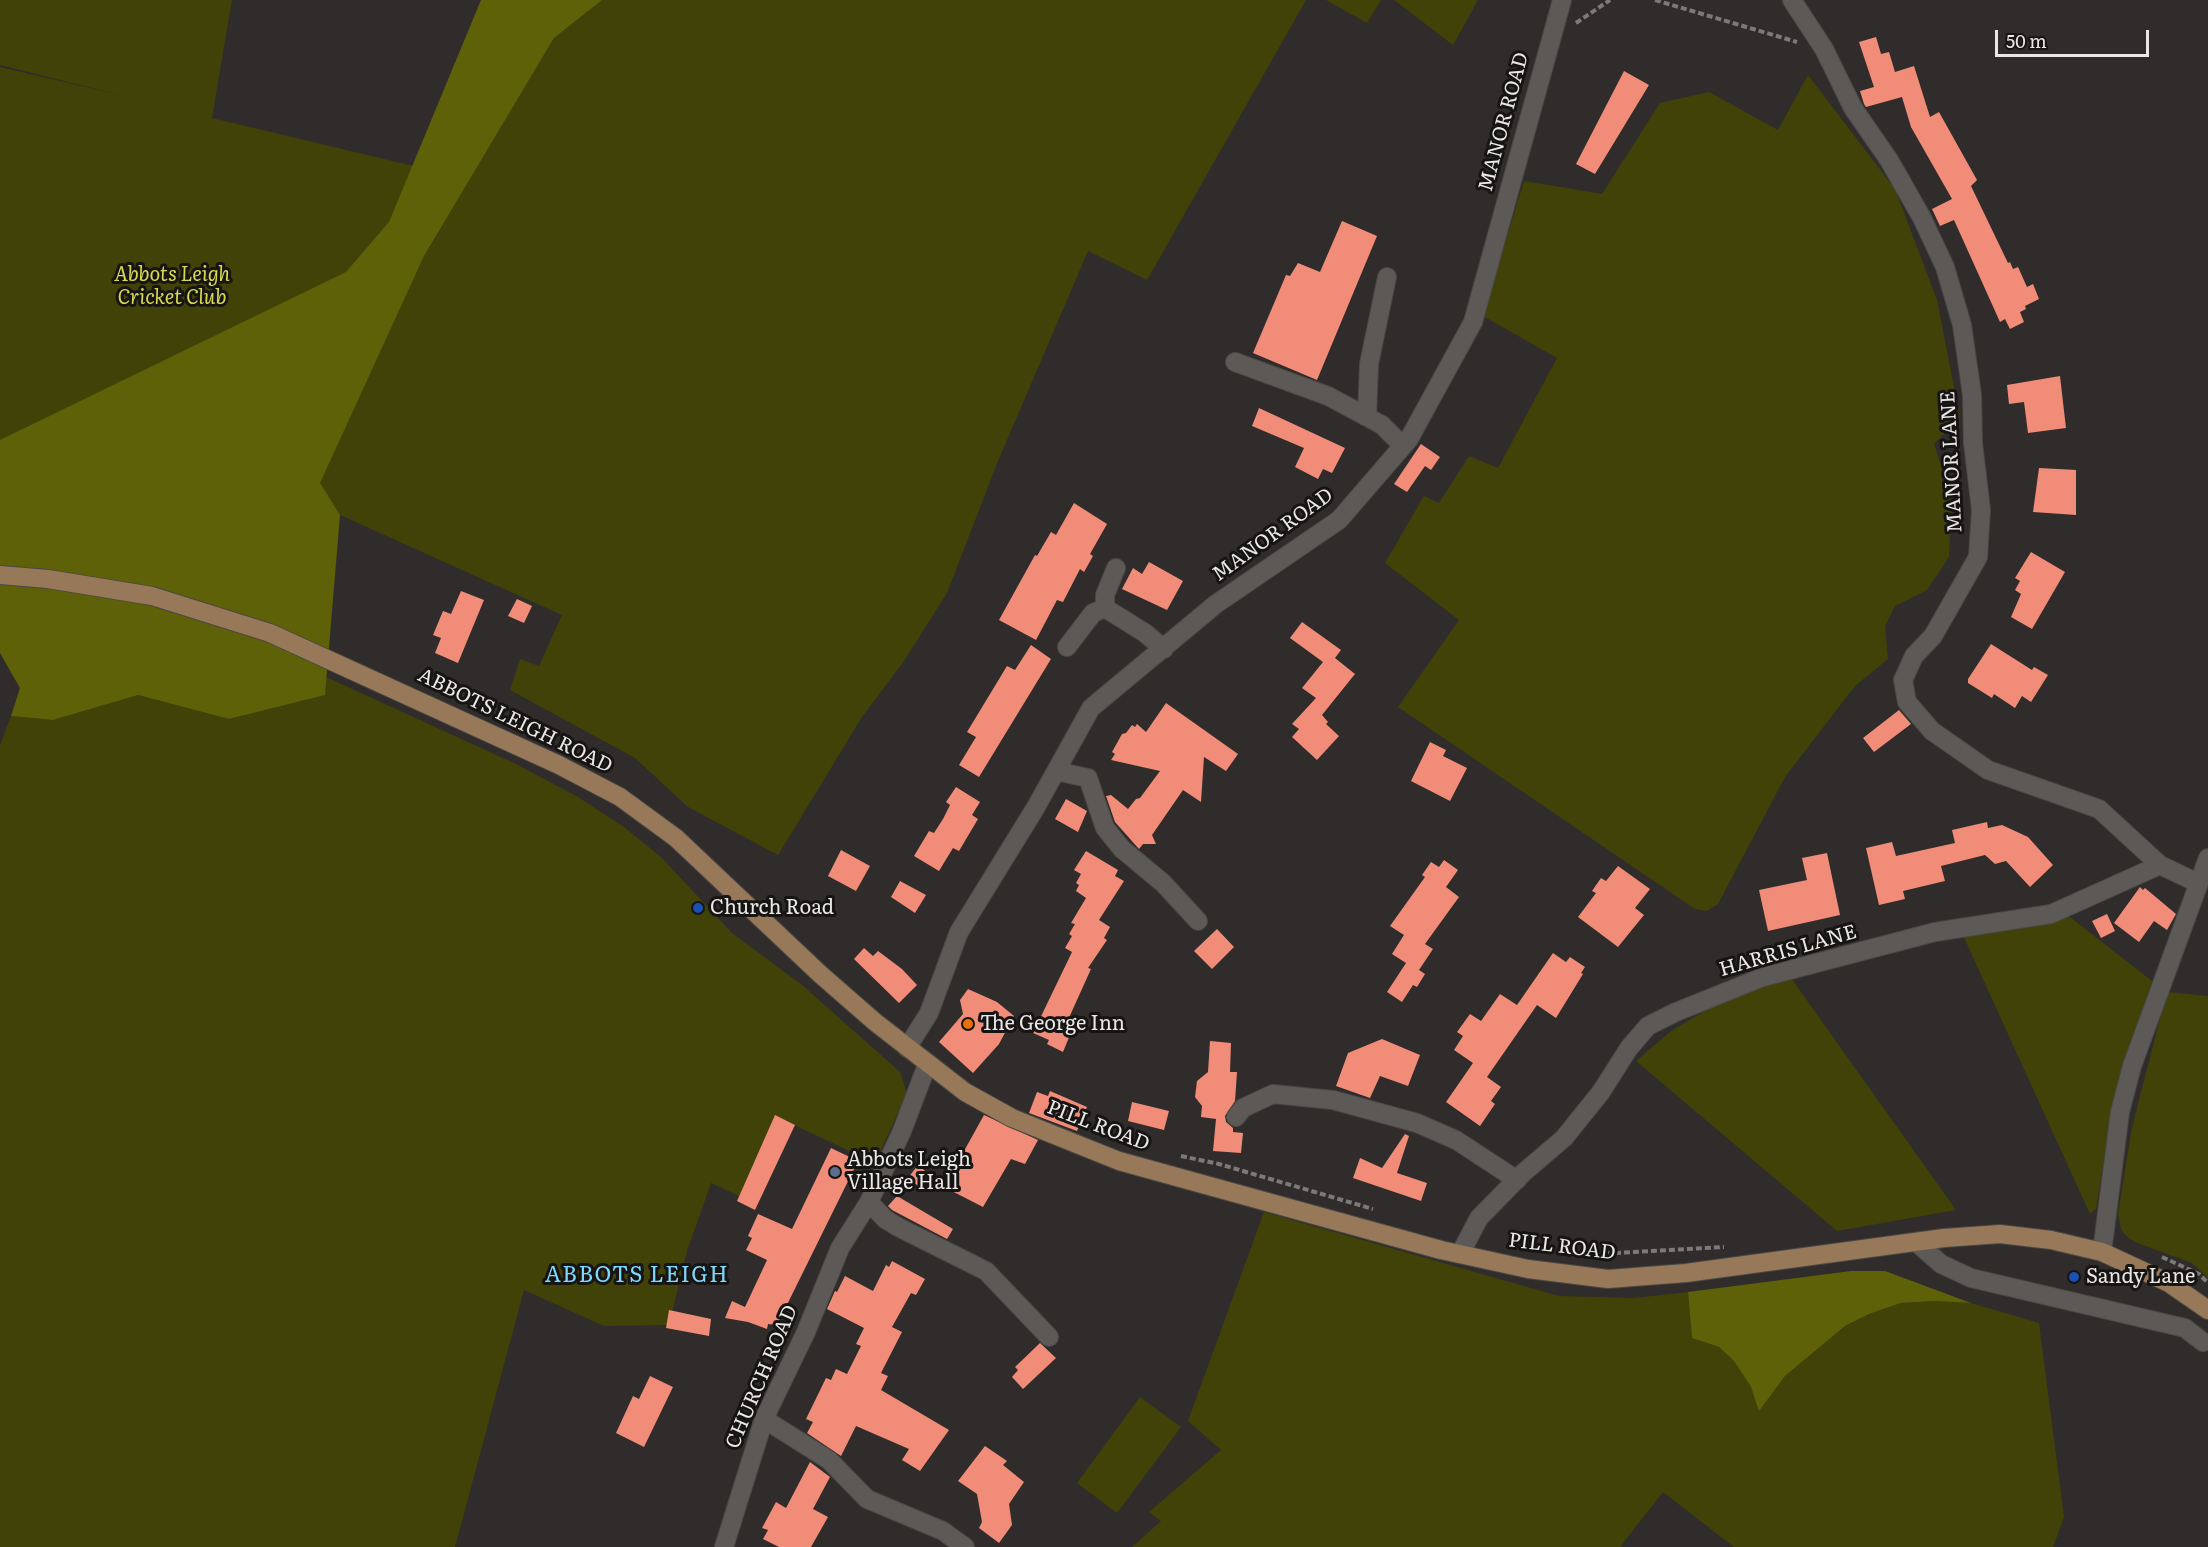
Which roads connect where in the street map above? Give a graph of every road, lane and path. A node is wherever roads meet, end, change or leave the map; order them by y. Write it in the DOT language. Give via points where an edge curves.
graph roads {
  1 [pos="1562,0"];
  2 [pos="1610,0"];
  3 [pos="1655,0"];
  4 [pos="1792,0"];
  5 [pos="1549,40"];
  6 [pos="1824,49"];
  7 [pos="1387,277"];
  8 [pos="1235,362"];
  9 [pos="1367,417"];
  10 [pos="1403,446"];
  11 [pos="1116,568"];
  12 [pos="0,575"];
  13 [pos="1105,608"];
  14 [pos="1067,647"];
  15 [pos="1164,649"];
  16 [pos="1056,771"];
  17 [pos="2208,858"];
  18 [pos="2160,865"];
  19 [pos="2198,883"];
  20 [pos="1198,921"];
  21 [pos="907,1048"];
  22 [pos="927,1065"];
  23 [pos="1236,1117"];
  24 [pos="1170,1155"];
  25 [pos="1517,1180"];
  26 [pos="869,1202"];
  27 [pos="1382,1212"];
  28 [pos="1916,1242"];
  29 [pos="2102,1252"];
  30 [pos="1460,1254"];
  31 [pos="2208,1310"];
  32 [pos="1049,1337"];
  33 [pos="2203,1342"];
  34 [pos="764,1419"];
  35 [pos="724,1547"];
  36 [pos="965,1547"];
  1 -- 5 [label="street, MANOR ROAD"];
  2 -- 5 [label="path"];
  3 -- 6 [label="path"];
  4 -- 6 [label="street, MANOR LANE"];
  5 -- 10 [label="street, MANOR ROAD" via="1473,322"];
  6 -- 18 [label="street, MANOR LANE" via="1853,108 1922,218 1945,267 1962,325 1972,395 1981,510 1978,557 1933,636 1914,656 1903,680 1906,702 1932,731 1988,770 2099,809"];
  7 -- 9 [label="street" via="1369,364"];
  8 -- 9 [label="street" via="1328,396"];
  9 -- 10 [label="street" via="1382,425"];
  10 -- 15 [label="street, MANOR ROAD" via="1339,520 1216,604"];
  11 -- 13 [label="street" via="1105,595"];
  12 -- 21 [label="main road, ABBOTS LEIGH ROAD" via="152,596 270,633 559,765 620,797 676,838 820,974"];
  13 -- 14 [label="street" via="1093,613"];
  13 -- 15 [label="street"];
  15 -- 16 [label="street, MANOR ROAD" via="1091,708"];
  16 -- 20 [label="street" via="1088,778 1105,828"];
  16 -- 21 [label="street, MANOR ROAD" via="959,932 929,1013"];
  17 -- 19 [label="street"];
  18 -- 19 [label="street, MANOR LANE"];
  18 -- 25 [label="street, HARRIS LANE" via="2051,914 1935,932 1763,978 1676,1012 1648,1026 1564,1138"];
  19 -- 29 [label="street" via="2126,1089"];
  21 -- 22 [label="main road, ABBOTS LEIGH ROAD"];
  22 -- 26 [label="street, CHURCH ROAD"];
  22 -- 30 [label="main road, PILL ROAD" via="966,1092 1119,1161"];
  23 -- 25 [label="street" via="1243,1108 1273,1094 1333,1100 1417,1124 1456,1140"];
  24 -- 27 [label="path" via="1220,1164"];
  25 -- 30 [label="street, HARRIS LANE" via="1479,1218"];
  26 -- 32 [label="street" via="898,1227 986,1271"];
  26 -- 34 [label="street, CHURCH ROAD" via="840,1248 806,1332"];
  28 -- 29 [label="main road, PILL ROAD" via="2000,1234"];
  28 -- 30 [label="main road, PILL ROAD" via="1686,1273 1608,1278 1528,1269"];
  28 -- 33 [label="street" via="1941,1264 1971,1278 2185,1328"];
  29 -- 31 [label="main road, PILL ROAD" via="2169,1283"];
  34 -- 35 [label="street, CHURCH ROAD"];
  34 -- 36 [label="street" via="829,1460 867,1499 943,1531"];
}
